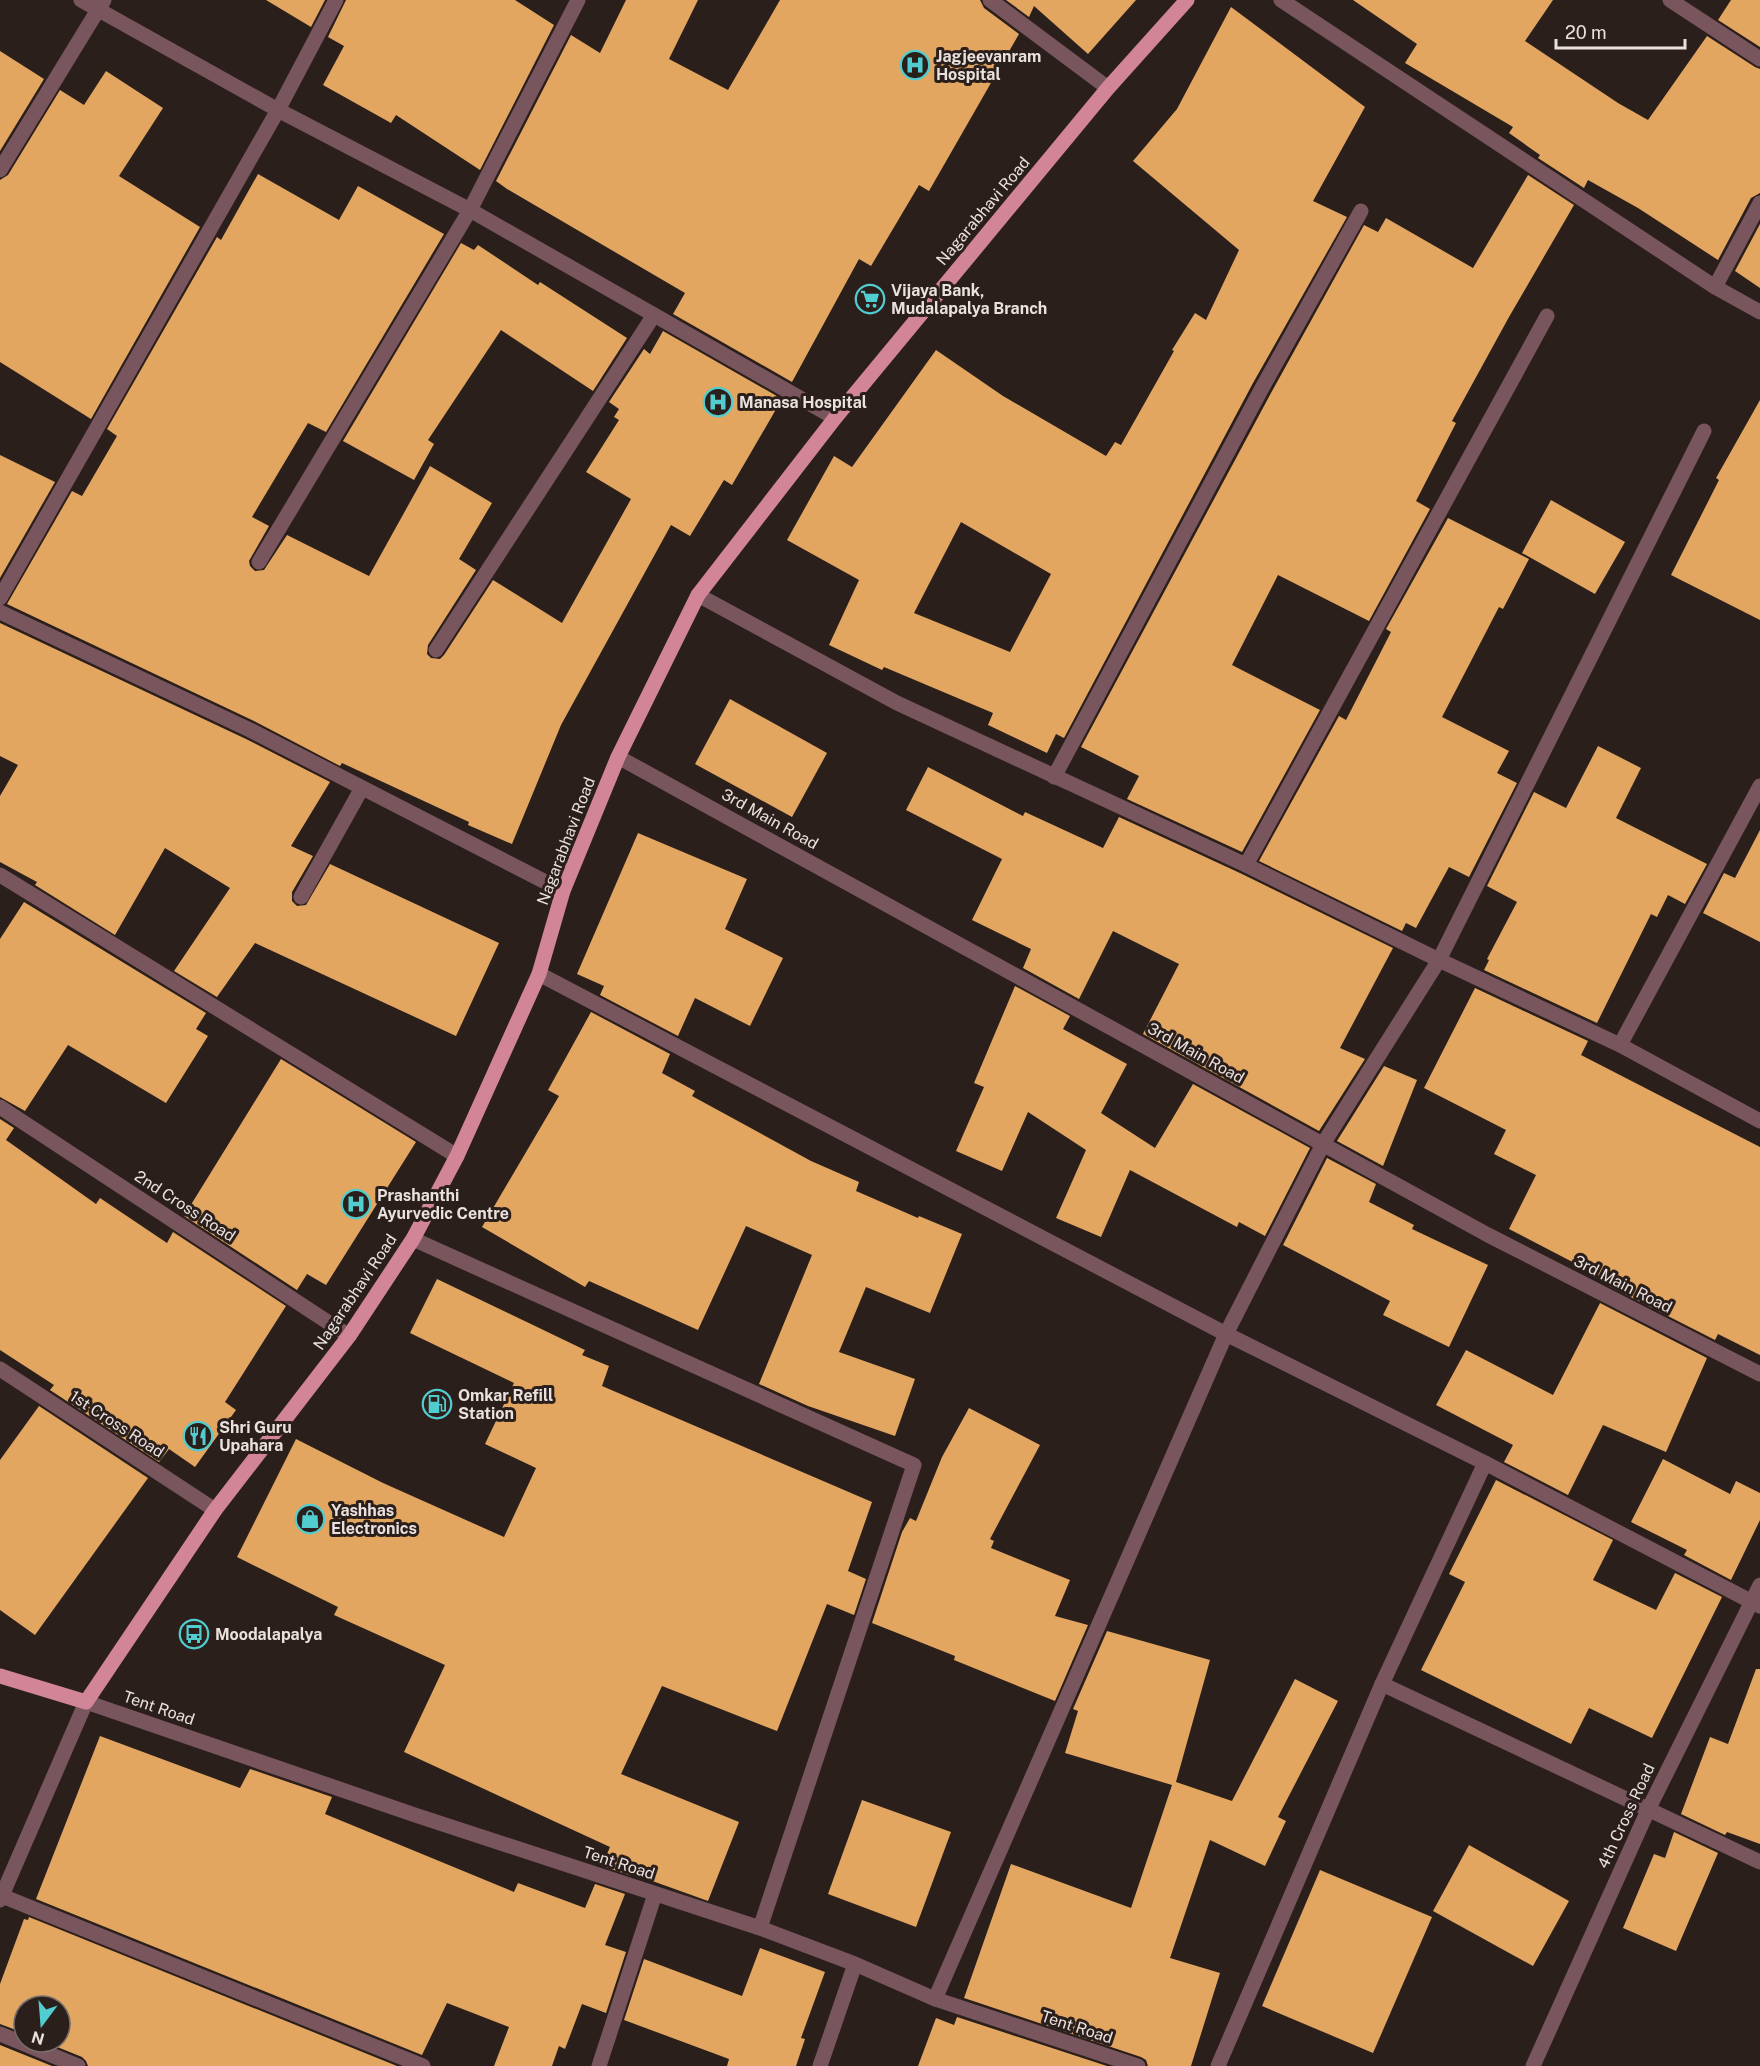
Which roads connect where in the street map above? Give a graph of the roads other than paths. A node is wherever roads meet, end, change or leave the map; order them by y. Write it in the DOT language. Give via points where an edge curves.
graph roads {
  1 [pos="81,0"];
  2 [pos="336,0"];
  3 [pos="578,0"];
  4 [pos="990,0"];
  5 [pos="1187,0"];
  6 [pos="1281,0"];
  7 [pos="1670,0"];
  8 [pos="101,5"];
  9 [pos="1760,59"];
  10 [pos="1108,88"];
  11 [pos="278,110"];
  12 [pos="0,170"];
  13 [pos="1760,203"];
  14 [pos="471,210"];
  15 [pos="1361,211"];
  16 [pos="1715,287"];
  17 [pos="1760,312"];
  18 [pos="654,315"];
  19 [pos="1547,316"];
  20 [pos="835,418"];
  21 [pos="1704,431"];
  22 [pos="259,562"];
  23 [pos="698,595"];
  24 [pos="0,598"];
  25 [pos="0,612"];
  26 [pos="436,650"];
  27 [pos="618,756"];
  28 [pos="1054,777"];
  29 [pos="1760,786"];
  30 [pos="362,788"];
  31 [pos="1246,865"];
  32 [pos="0,875"];
  33 [pos="563,891"];
  34 [pos="301,897"];
  35 [pos="1438,960"];
  36 [pos="539,974"];
  37 [pos="1620,1045"];
  38 [pos="0,1107"];
  39 [pos="1760,1121"];
  40 [pos="1323,1144"];
  41 [pos="458,1155"];
  42 [pos="413,1239"];
  43 [pos="1226,1334"];
  44 [pos="349,1336"];
  45 [pos="0,1370"];
  46 [pos="1760,1374"];
  47 [pos="1485,1463"];
  48 [pos="215,1510"];
  49 [pos="1760,1585"];
  50 [pos="1756,1603"];
  51 [pos="0,1676"];
  52 [pos="1382,1684"];
  53 [pos="86,1702"];
  54 [pos="1648,1808"];
  55 [pos="1760,1862"];
  56 [pos="655,1894"];
  57 [pos="1,1898"];
  58 [pos="760,1928"];
  59 [pos="855,1964"];
  60 [pos="935,1999"];
  61 [pos="0,2034"];
  62 [pos="1133,2065"];
  63 [pos="78,2066"];
  64 [pos="423,2066"];
  65 [pos="598,2066"];
  66 [pos="820,2066"];
  67 [pos="1218,2066"];
  68 [pos="1533,2066"];
  1 -- 8 [label="street"];
  2 -- 11 [label="street"];
  3 -- 14 [label="street"];
  4 -- 10 [label="street"];
  5 -- 10 [label="main road, Nagarabhavi Road"];
  6 -- 16 [label="street"];
  7 -- 9 [label="street"];
  8 -- 11 [label="street"];
  8 -- 12 [label="street"];
  10 -- 20 [label="main road, Nagarabhavi Road"];
  11 -- 14 [label="street"];
  11 -- 24 [label="street"];
  13 -- 16 [label="street"];
  14 -- 18 [label="street"];
  14 -- 22 [label="street"];
  15 -- 28 [label="street"];
  16 -- 17 [label="street"];
  18 -- 20 [label="street"];
  18 -- 26 [label="street"];
  19 -- 31 [label="street"];
  20 -- 23 [label="main road, Nagarabhavi Road"];
  21 -- 35 [label="street"];
  23 -- 27 [label="main road, Nagarabhavi Road"];
  23 -- 28 [label="street" via="897,703"];
  25 -- 30 [label="street" via="250,730"];
  27 -- 33 [label="main road, Nagarabhavi Road"];
  27 -- 40 [label="street, 3rd Main Road"];
  28 -- 31 [label="street"];
  29 -- 37 [label="street"];
  30 -- 33 [label="street"];
  30 -- 34 [label="street"];
  31 -- 35 [label="street"];
  32 -- 41 [label="street"];
  33 -- 36 [label="main road, Nagarabhavi Road"];
  35 -- 37 [label="street"];
  35 -- 40 [label="street"];
  36 -- 41 [label="main road, Nagarabhavi Road"];
  36 -- 43 [label="street"];
  37 -- 39 [label="street"];
  38 -- 44 [label="street, 2nd Cross Road"];
  40 -- 43 [label="street"];
  40 -- 46 [label="street, 3rd Main Road" via="1488,1235"];
  41 -- 42 [label="main road, Nagarabhavi Road"];
  42 -- 44 [label="main road, Nagarabhavi Road"];
  42 -- 58 [label="street" via="914,1466"];
  43 -- 47 [label="street"];
  43 -- 60 [label="street"];
  44 -- 48 [label="main road, Nagarabhavi Road"];
  45 -- 48 [label="street, 1st Cross Road"];
  47 -- 50 [label="street"];
  47 -- 52 [label="street"];
  48 -- 53 [label="main road, Nagarabhavi Road"];
  49 -- 50 [label="street, 4th Cross Road"];
  50 -- 54 [label="street, 4th Cross Road"];
  51 -- 53 [label="main road"];
  52 -- 54 [label="street"];
  52 -- 67 [label="street"];
  53 -- 56 [label="street, Tent Road"];
  53 -- 57 [label="street"];
  54 -- 55 [label="street"];
  54 -- 68 [label="street, 4th Cross Road"];
  56 -- 58 [label="street, Tent Road"];
  56 -- 65 [label="street"];
  57 -- 64 [label="street"];
  58 -- 59 [label="street, Tent Road"];
  59 -- 60 [label="street, Tent Road"];
  59 -- 66 [label="street"];
  60 -- 62 [label="street, Tent Road"];
  61 -- 63 [label="street"];
}
